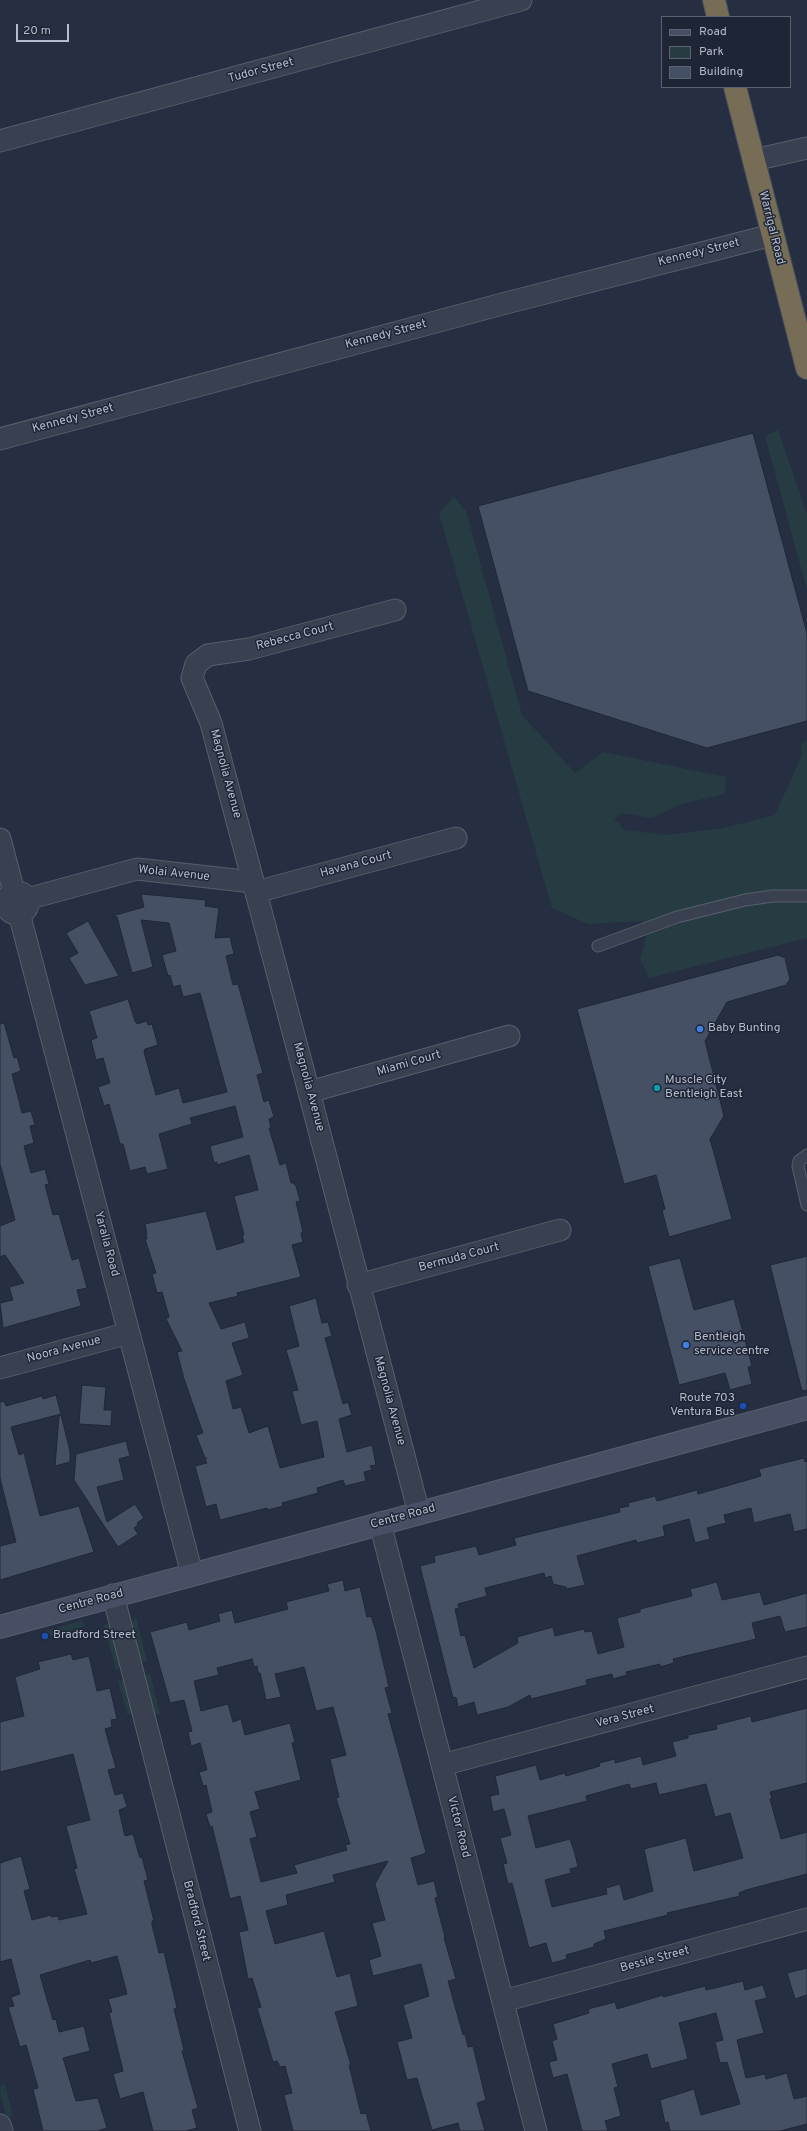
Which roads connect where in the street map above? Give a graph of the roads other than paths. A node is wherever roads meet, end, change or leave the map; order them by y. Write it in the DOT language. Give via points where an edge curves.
graph roads {
  1 [pos="521,0"];
  2 [pos="714,0"];
  3 [pos="718,16"];
  4 [pos="735,88"];
  5 [pos="0,141"];
  6 [pos="807,148"];
  7 [pos="754,160"];
  8 [pos="772,234"];
  9 [pos="807,368"];
  10 [pos="0,439"];
  11 [pos="394,610"];
  12 [pos="196,664"];
  13 [pos="456,838"];
  14 [pos="0,839"];
  15 [pos="255,887"];
  16 [pos="807,896"];
  17 [pos="13,903"];
  18 [pos="598,946"];
  19 [pos="509,1036"];
  20 [pos="309,1092"];
  21 [pos="807,1155"];
  22 [pos="807,1205"];
  23 [pos="560,1230"];
  24 [pos="358,1285"];
  25 [pos="129,1333"];
  26 [pos="0,1368"];
  27 [pos="807,1408"];
  28 [pos="419,1513"];
  29 [pos="380,1523"];
  30 [pos="192,1574"];
  31 [pos="113,1595"];
  32 [pos="0,1627"];
  33 [pos="807,1668"];
  34 [pos="442,1765"];
  35 [pos="807,1919"];
  36 [pos="503,2001"];
  37 [pos="0,2125"];
  38 [pos="2,2131"];
  39 [pos="250,2131"];
  40 [pos="536,2131"];
  1 -- 5 [label="street, Tudor Street"];
  2 -- 3 [label="highway"];
  4 -- 7 [label="highway, Warrigal Road"];
  6 -- 7 [label="street"];
  7 -- 8 [label="highway, Warrigal Road"];
  8 -- 9 [label="highway, Warrigal Road"];
  8 -- 10 [label="street, Kennedy Street"];
  11 -- 12 [label="street, Rebecca Court" via="249,649 208,655"];
  12 -- 15 [label="street, Magnolia Avenue" via="192,678 211,723"];
  13 -- 15 [label="street, Havana Court"];
  14 -- 17 [label="street, Yaralla Road"];
  15 -- 17 [label="street, Wolai Avenue" via="137,869"];
  15 -- 20 [label="street, Magnolia Avenue"];
  16 -- 18 [label="lane" via="773,896 745,900 677,917"];
  17 -- 25 [label="street, Yaralla Road"];
  19 -- 20 [label="street, Miami Court"];
  20 -- 24 [label="street, Magnolia Avenue"];
  21 -- 22 [label="lane" via="799,1161 798,1166"];
  23 -- 24 [label="street, Bermuda Court"];
  24 -- 28 [label="street, Magnolia Avenue"];
  25 -- 26 [label="street, Noora Avenue"];
  25 -- 30 [label="street, Yaralla Road"];
  27 -- 28 [label="main road, Centre Road"];
  28 -- 29 [label="main road, Centre Road"];
  29 -- 30 [label="main road, Centre Road"];
  29 -- 34 [label="street, Victor Road"];
  30 -- 31 [label="main road, Centre Road"];
  31 -- 32 [label="main road, Centre Road"];
  31 -- 39 [label="street, Bradford Street"];
  33 -- 34 [label="street, Vera Street"];
  34 -- 36 [label="street, Victor Road"];
  35 -- 36 [label="street, Bessie Street"];
  36 -- 40 [label="street, Victor Road"];
  37 -- 38 [label="street"];
}
